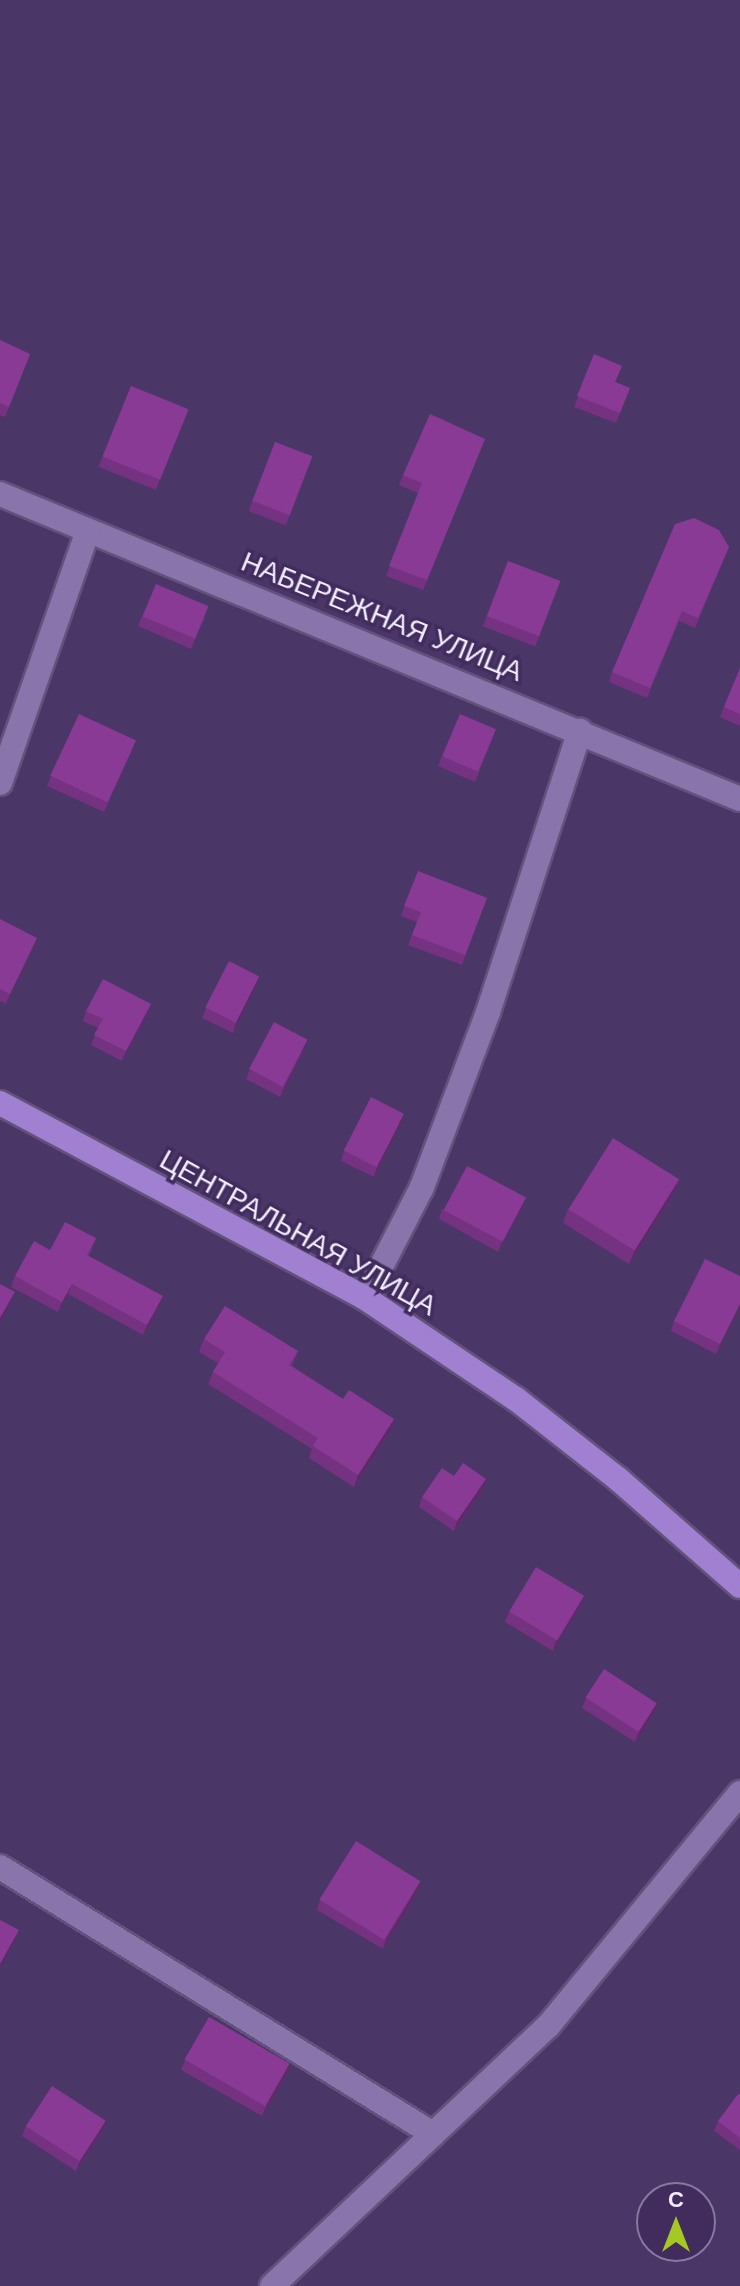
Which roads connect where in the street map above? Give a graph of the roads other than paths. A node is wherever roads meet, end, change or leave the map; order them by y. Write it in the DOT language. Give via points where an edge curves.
graph roads {
  1 [pos="0,494"];
  2 [pos="88,531"];
  3 [pos="580,731"];
  4 [pos="0,783"];
  5 [pos="740,799"];
  6 [pos="0,1103"];
  7 [pos="365,1298"];
  8 [pos="740,1586"];
  9 [pos="740,1793"];
  10 [pos="0,1867"];
  11 [pos="433,2134"];
  12 [pos="272,2286"];
  1 -- 2 [label="street, НАБЕРЕЖНАЯ УЛИЦА"];
  2 -- 3 [label="street, НАБЕРЕЖНАЯ УЛИЦА"];
  2 -- 4 [label="street"];
  3 -- 5 [label="street, НАБЕРЕЖНАЯ УЛИЦА"];
  3 -- 7 [label="street" via="461,1085 422,1187"];
  6 -- 7 [label="main road, ЦЕНТРАЛЬНАЯ УЛИЦА"];
  7 -- 8 [label="main road, ЦЕНТРАЛЬНАЯ УЛИЦА" via="516,1399"];
  9 -- 11 [label="street" via="548,2026"];
  10 -- 11 [label="street"];
  11 -- 12 [label="street"];
}
